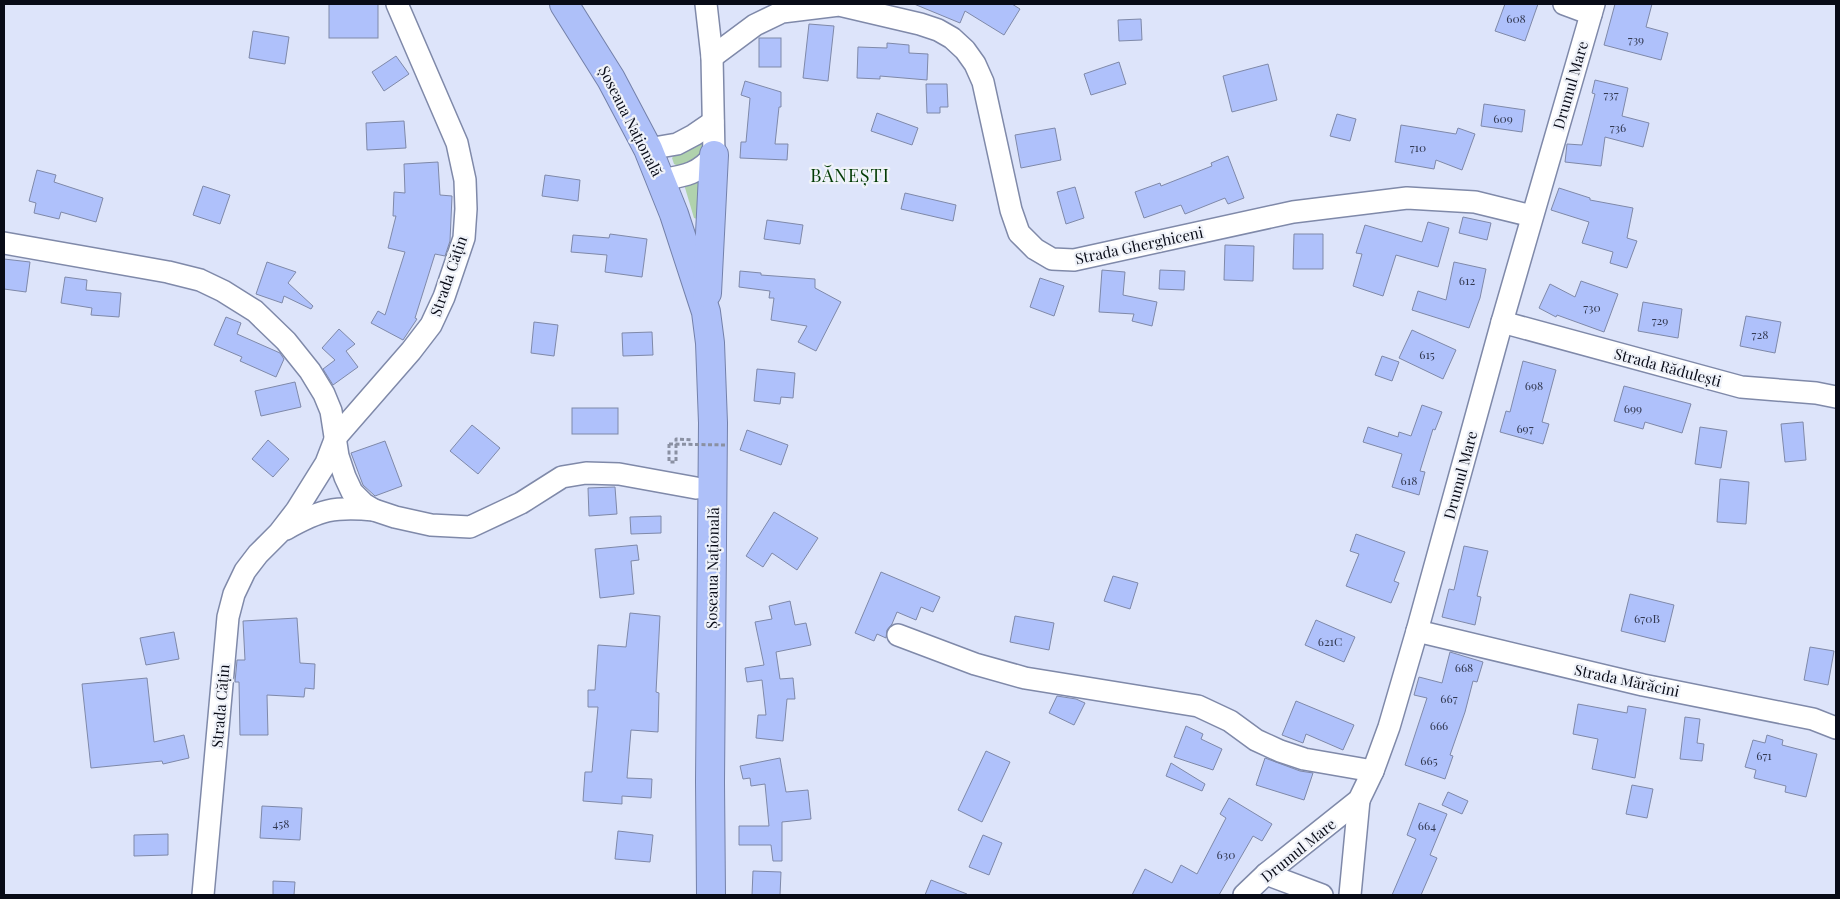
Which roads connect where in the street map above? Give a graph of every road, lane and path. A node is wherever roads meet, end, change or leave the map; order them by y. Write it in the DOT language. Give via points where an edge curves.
graph roads {
  1 [pos="397,4"];
  2 [pos="564,4"];
  3 [pos="706,4"];
  4 [pos="1564,4"];
  5 [pos="840,5"];
  6 [pos="1593,9"];
  7 [pos="712,57"];
  8 [pos="713,122"];
  9 [pos="648,149"];
  10 [pos="714,155"];
  11 [pos="661,180"];
  12 [pos="1532,216"];
  13 [pos="4,243"];
  14 [pos="684,244"];
  15 [pos="706,312"];
  16 [pos="1502,322"];
  17 [pos="1836,397"];
  18 [pos="336,437"];
  19 [pos="696,440"];
  20 [pos="727,445"];
  21 [pos="696,488"];
  22 [pos="374,510"];
  23 [pos="279,533"];
  24 [pos="1417,631"];
  25 [pos="898,635"];
  26 [pos="1836,728"];
  27 [pos="1373,771"];
  28 [pos="1359,800"];
  29 [pos="1266,874"];
  30 [pos="203,895"];
  31 [pos="693,895"];
  32 [pos="711,895"];
  33 [pos="1244,895"];
  34 [pos="1322,895"];
  35 [pos="1350,895"];
  1 -- 18 [label="street, Strada Cățin" via="457,143 465,180 464,238 431,325"];
  2 -- 9 [label="highway, Șoseaua Națională" via="611,79"];
  3 -- 7 [label="street"];
  4 -- 6 [label="street"];
  5 -- 7 [label="street, Strada Gherghiceni" via="782,12 755,25"];
  5 -- 12 [label="street, Strada Gherghiceni" via="920,24 952,38 965,50 984,82 1020,233 1035,249 1052,259 1074,260 1293,212 1407,198 1475,202"];
  6 -- 12 [label="street, Drumul Mare"];
  7 -- 8 [label="street"];
  8 -- 9 [label="street" via="676,144"];
  8 -- 10 [label="street"];
  9 -- 11 [label="highway, Șoseaua Națională"];
  10 -- 11 [label="street" via="706,165 689,174"];
  10 -- 15 [label="highway"];
  11 -- 14 [label="highway, Șoseaua Națională"];
  12 -- 16 [label="street, Drumul Mare"];
  13 -- 18 [label="street, Strada Cățin" via="168,272 200,280 223,291 255,311 286,341 310,371 331,411"];
  14 -- 15 [label="highway, Șoseaua Națională"];
  14 -- 19 [label="highway, Șoseaua Națională" via="693,344"];
  15 -- 32 [label="highway, Șoseaua Națională" via="713,423"];
  16 -- 17 [label="street, Strada Rădulești" via="1741,387"];
  16 -- 24 [label="street, Drumul Mare"];
  18 -- 22 [label="street, Strada Cățin" via="338,456 352,492"];
  18 -- 23 [label="street, Strada Cățin" via="326,463"];
  19 -- 20 [label="path, bridge" via="676,439 676,462 669,462 669,444"];
  19 -- 21 [label="highway, Șoseaua Națională"];
  21 -- 22 [label="street, Strada Cățin" via="619,474 586,473 562,477 521,503 470,527 431,525"];
  21 -- 31 [label="highway, Șoseaua Națională"];
  22 -- 23 [label="street, Strada Cățin" via="349,508 315,514"];
  23 -- 30 [label="street, Strada Cățin" via="245,571 228,617"];
  24 -- 26 [label="street, Strada Mărăcini" via="1643,685 1813,719"];
  24 -- 27 [label="street, Drumul Mare"];
  25 -- 27 [label="street" via="1025,678 1198,706 1280,751 1304,759"];
  27 -- 28 [label="street, Drumul Mare"];
  28 -- 29 [label="street, Drumul Mare"];
  28 -- 35 [label="street"];
  29 -- 33 [label="street, Drumul Mare"];
  29 -- 34 [label="street"];
}
